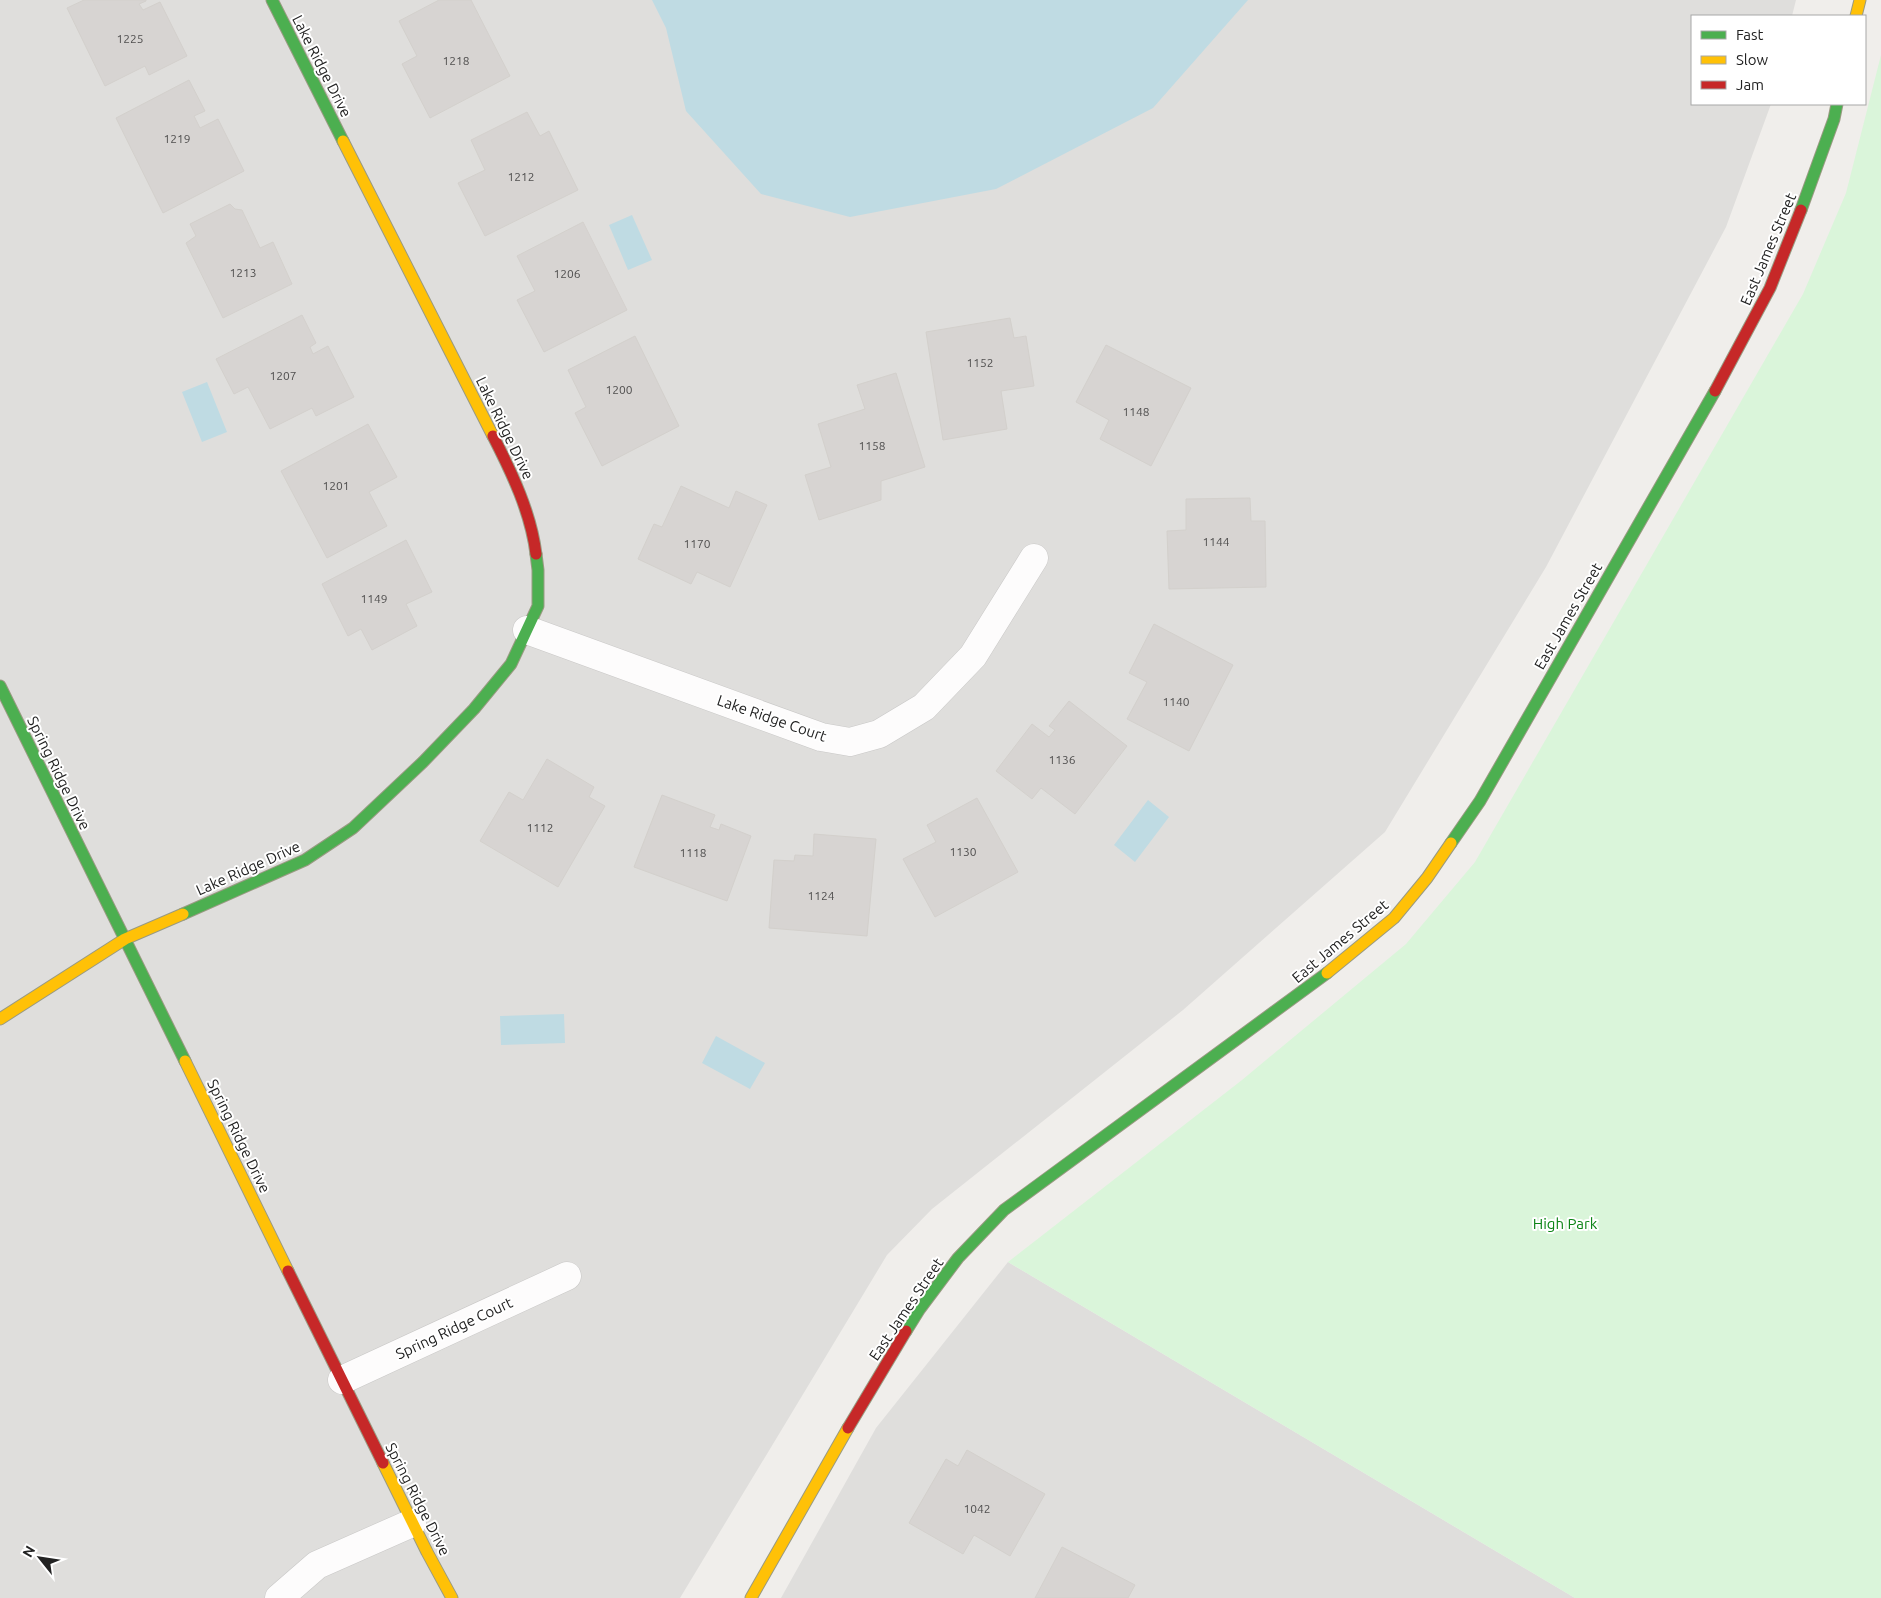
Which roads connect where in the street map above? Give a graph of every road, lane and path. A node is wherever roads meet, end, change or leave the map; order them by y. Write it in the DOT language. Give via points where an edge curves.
graph roads {
  1 [pos="272,0"];
  2 [pos="1860,0"];
  3 [pos="1856,15"];
  4 [pos="1837,105"];
  5 [pos="1034,558"];
  6 [pos="527,630"];
  7 [pos="0,686"];
  8 [pos="125,939"];
  9 [pos="0,1019"];
  10 [pos="567,1276"];
  11 [pos="342,1380"];
  12 [pos="412,1523"];
  13 [pos="279,1598"];
  14 [pos="452,1598"];
  15 [pos="751,1598"];
  1 -- 6 [label="street, Lake Ridge Drive" via="512,473 534,538 538,570 538,606"];
  2 -- 3 [label="street"];
  4 -- 15 [label="street, East James Street" via="1811,185 1770,288 1480,801 1427,878 1394,918 1324,976 1004,1210 958,1258 888,1359"];
  5 -- 6 [label="street, Lake Ridge Court" via="973,656 924,707 879,734 850,742 821,737"];
  6 -- 8 [label="street, Lake Ridge Drive" via="511,664 474,709 354,828 305,860"];
  7 -- 8 [label="street, Spring Ridge Drive"];
  8 -- 9 [label="street, Lake Ridge Drive"];
  8 -- 11 [label="street, Spring Ridge Drive"];
  10 -- 11 [label="street, Spring Ridge Court"];
  11 -- 12 [label="street, Spring Ridge Drive"];
  12 -- 13 [label="street" via="317,1565"];
  12 -- 14 [label="street, Spring Ridge Drive"];
}
